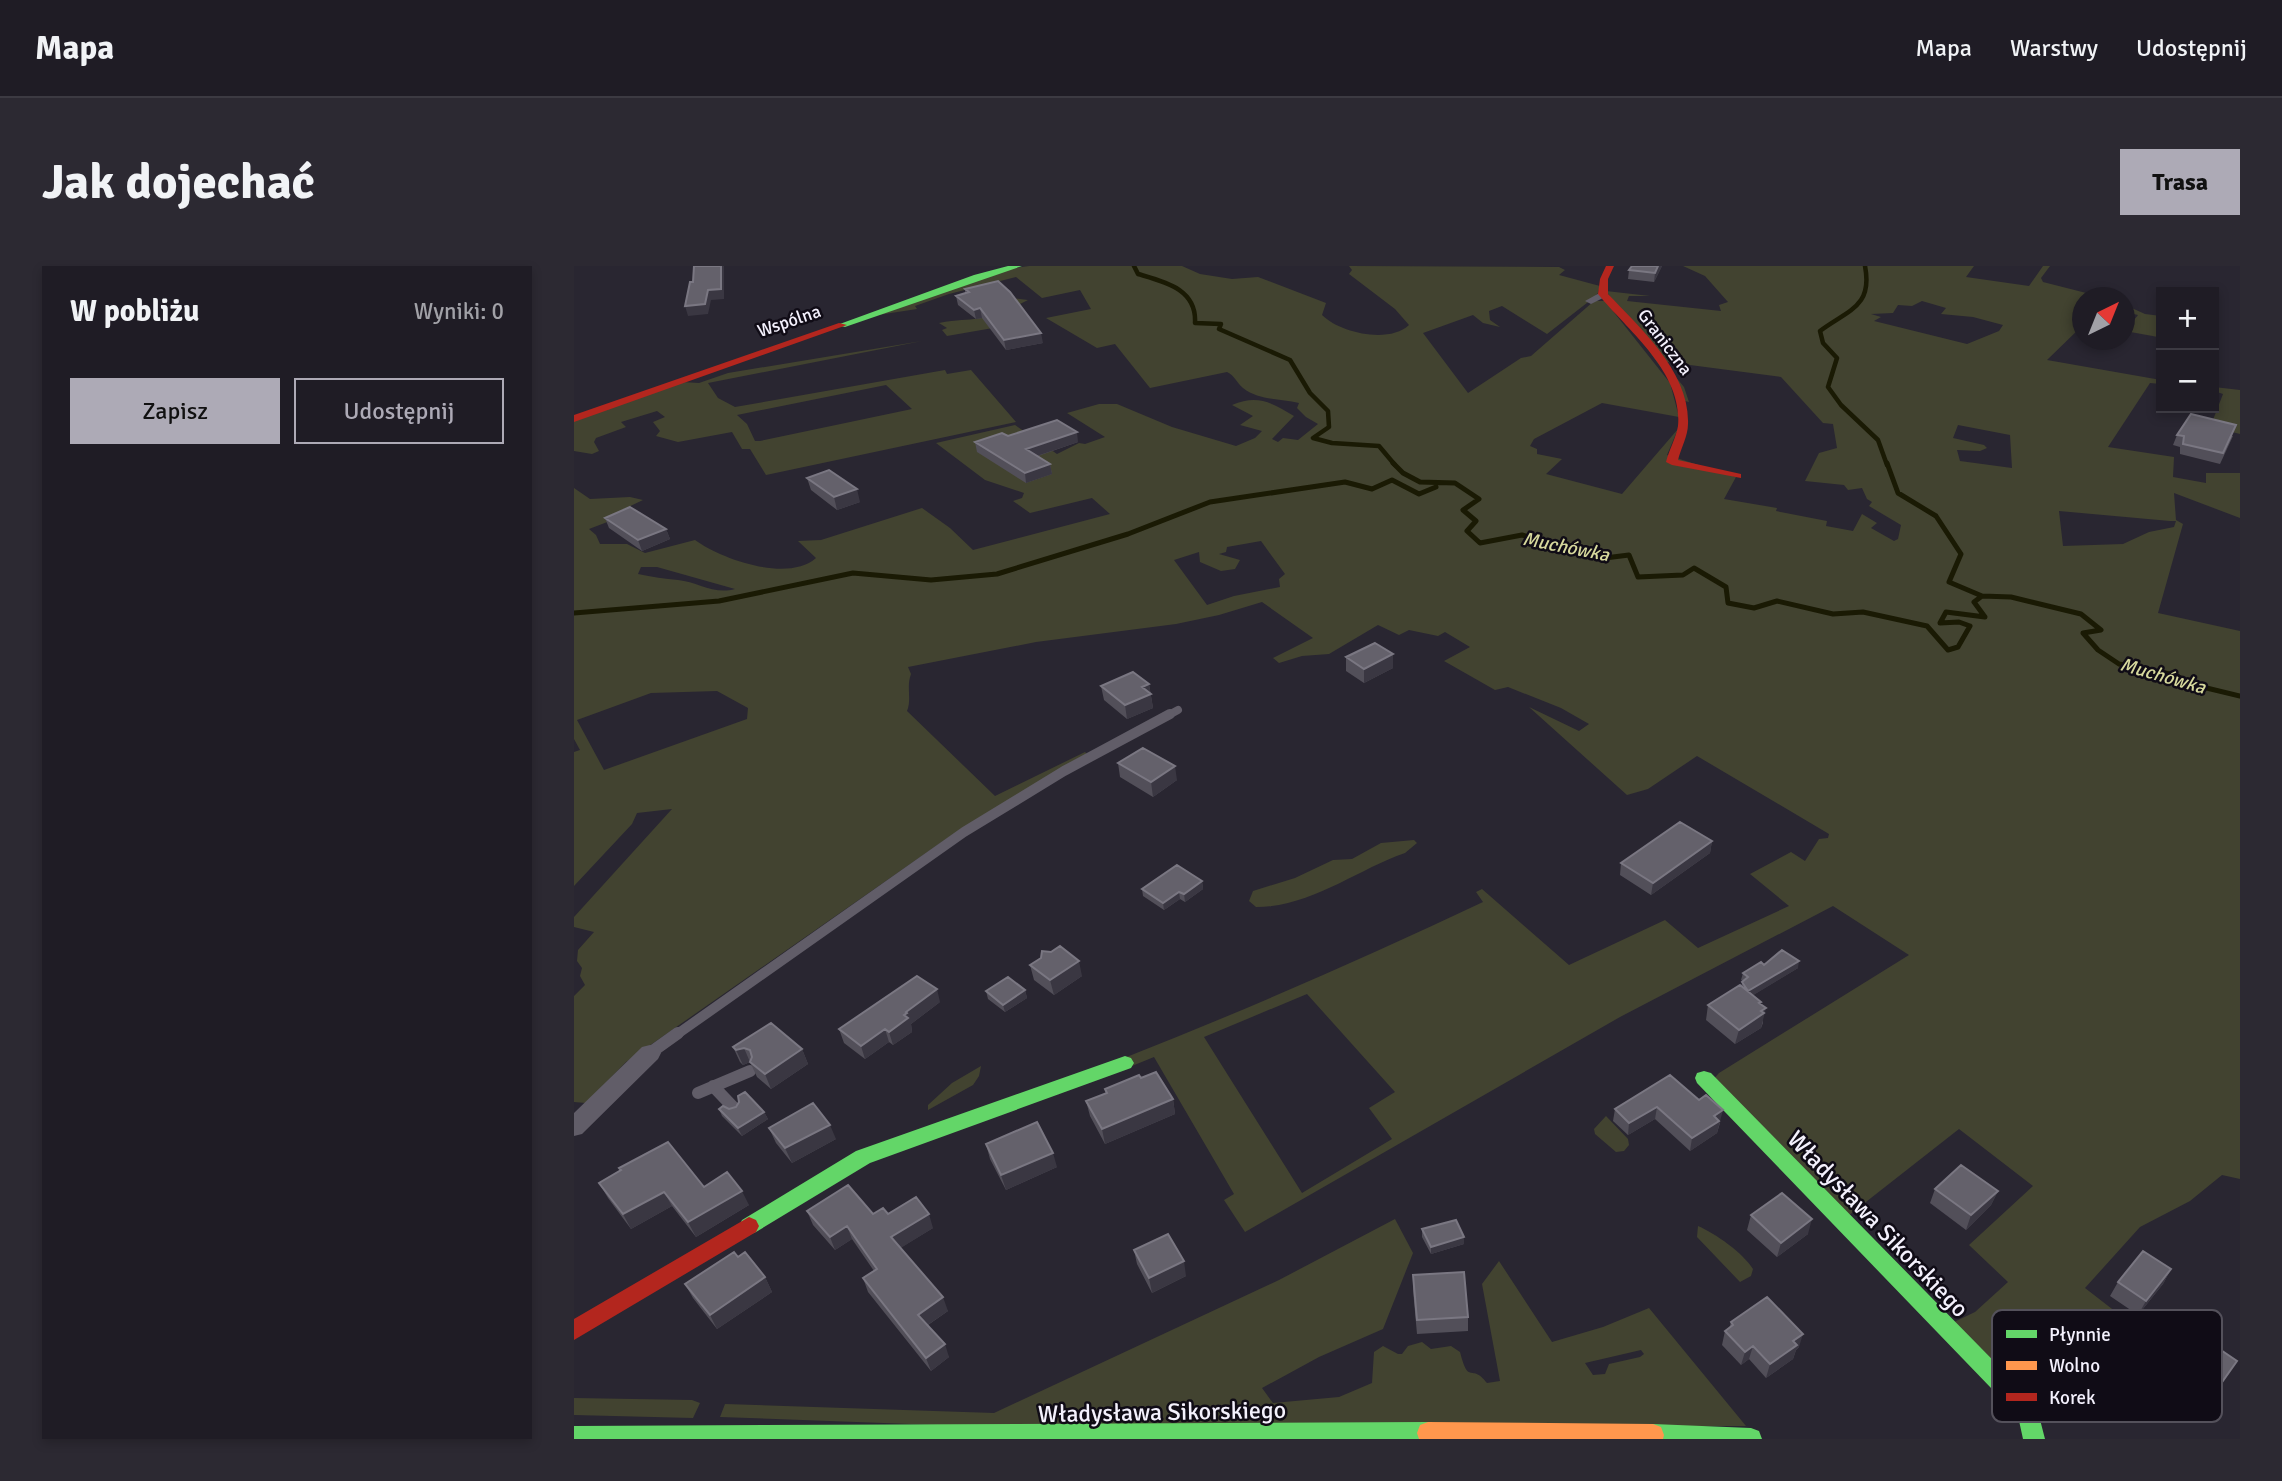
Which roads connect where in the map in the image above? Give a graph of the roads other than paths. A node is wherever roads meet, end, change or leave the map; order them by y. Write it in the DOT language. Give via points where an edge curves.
graph roads {
  1 [pos="1018,266"];
  2 [pos="1611,266"];
  3 [pos="574,419"];
  4 [pos="1737,476"];
  5 [pos="1178,710"];
  6 [pos="650,1053"];
  7 [pos="1125,1063"];
  8 [pos="750,1071"];
  9 [pos="1704,1078"];
  10 [pos="713,1086"];
  11 [pos="698,1093"];
  12 [pos="734,1108"];
  13 [pos="574,1127"];
  14 [pos="574,1330"];
  15 [pos="1992,1374"];
  16 [pos="574,1437"];
  17 [pos="1751,1439"];
  1 -- 3 [label="street, Wspólna" via="978,276"];
  2 -- 4 [label="street, Graniczna" via="1597,298 1665,369 1680,396 1682,435 1672,462"];
  5 -- 6 [label="lane" via="964,832"];
  6 -- 13 [label="street"];
  7 -- 14 [label="street" via="863,1157"];
  8 -- 10 [label="lane"];
  9 -- 15 [label="street, Władysława Sikorskiego"];
  10 -- 11 [label="lane"];
  10 -- 12 [label="lane"];
  16 -- 17 [label="street, Władysława Sikorskiego" via="1629,1433"];
}
